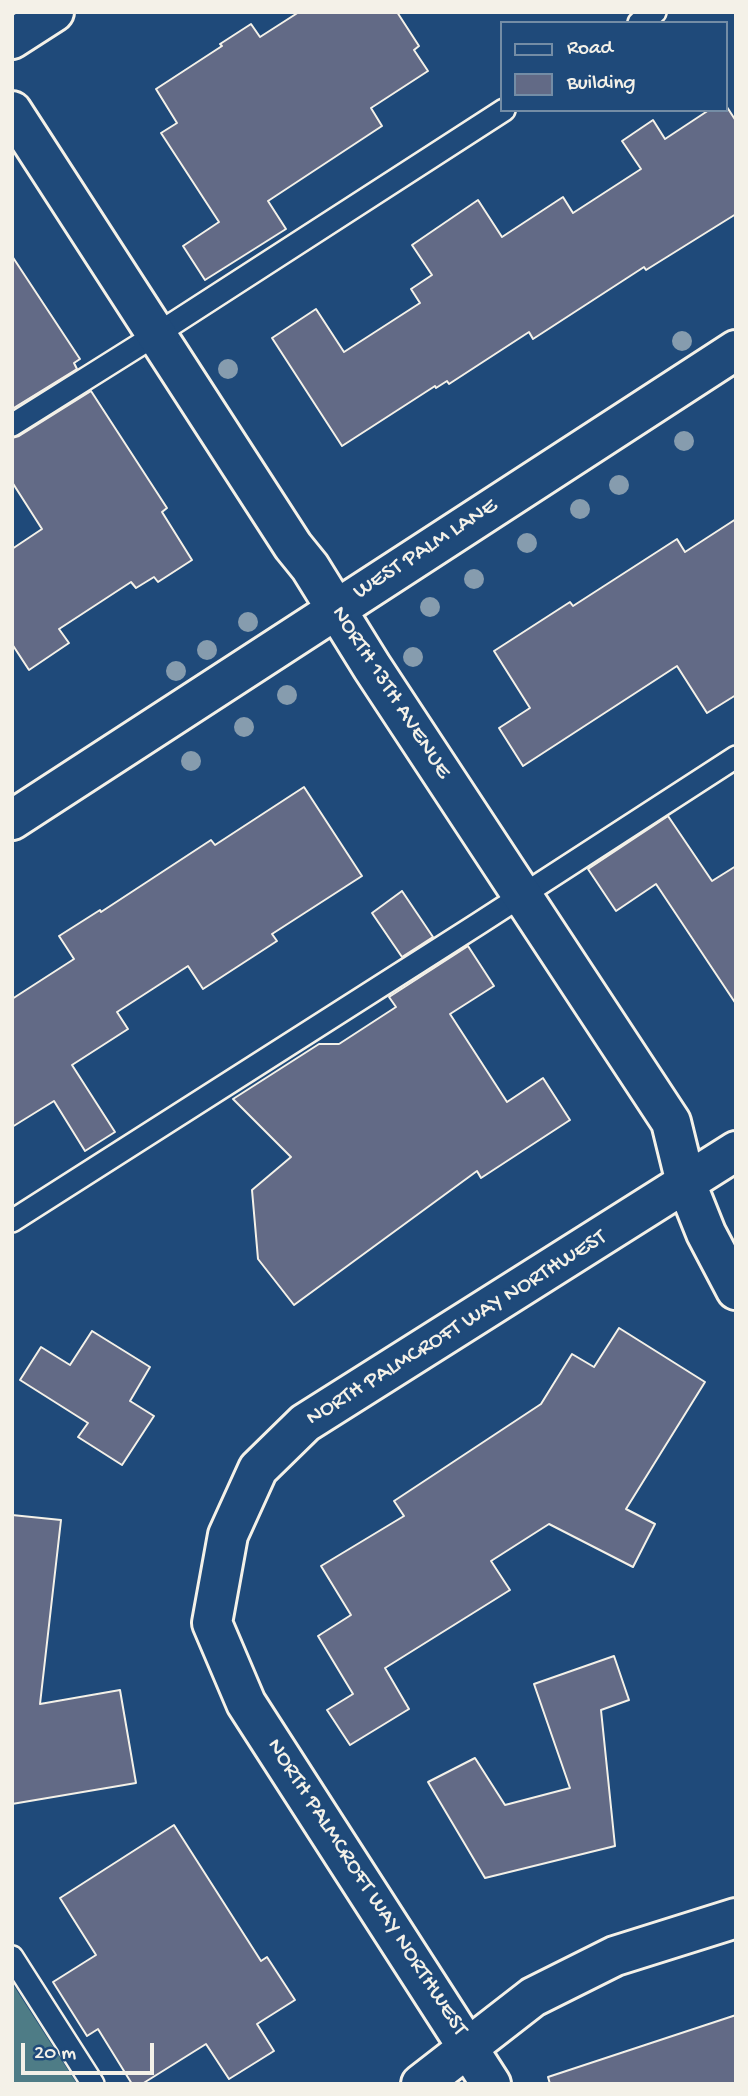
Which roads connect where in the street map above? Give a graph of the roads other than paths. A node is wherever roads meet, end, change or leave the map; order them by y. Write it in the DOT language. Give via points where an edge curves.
graph roads {
  1 [pos="54,12"];
  2 [pos="12,39"];
  3 [pos="12,111"];
  4 [pos="501,112"];
  5 [pos="157,334"];
  6 [pos="736,350"];
  7 [pos="12,425"];
  8 [pos="334,609"];
  9 [pos="736,757"];
  10 [pos="12,820"];
  11 [pos="522,895"];
  12 [pos="736,1151"];
  13 [pos="686,1183"];
  14 [pos="12,1221"];
  15 [pos="736,1290"];
  16 [pos="736,1919"];
  17 [pos="12,1956"];
  18 [pos="467,2046"];
  19 [pos="93,2084"];
  20 [pos="421,2084"];
  21 [pos="491,2084"];
  1 -- 2 [label="street"];
  3 -- 5 [label="street, NORTH 13TH AVENUE"];
  4 -- 5 [label="lane"];
  5 -- 7 [label="lane"];
  5 -- 8 [label="street, NORTH 13TH AVENUE"];
  6 -- 8 [label="street, WEST PALM LANE"];
  8 -- 10 [label="street, WEST PALM LANE"];
  8 -- 11 [label="street, NORTH 13TH AVENUE"];
  9 -- 11 [label="lane"];
  11 -- 13 [label="street, NORTH 13TH AVENUE" via="671,1122"];
  11 -- 14 [label="lane"];
  12 -- 13 [label="street, NORTH PALMCROFT WAY NORTHWEST"];
  13 -- 15 [label="street, NORTH 13TH AVENUE"];
  13 -- 18 [label="street, NORTH PALMCROFT WAY NORTHWEST" via="305,1423 258,1469 228,1535 212,1623 246,1703"];
  16 -- 18 [label="street" via="615,1956 533,1997"];
  17 -- 19 [label="lane"];
  18 -- 20 [label="street"];
  18 -- 21 [label="street, NORTH PALMCROFT WAY NORTHWEST"];
}
